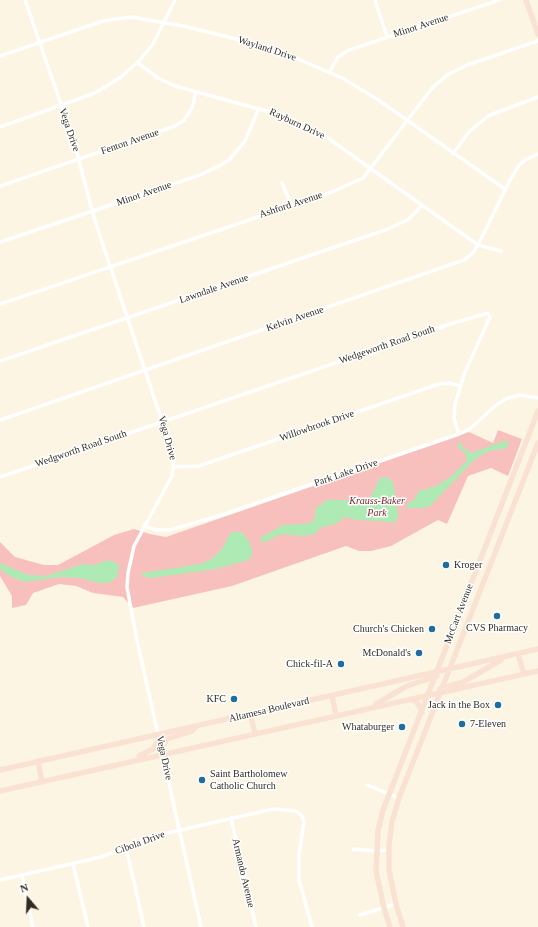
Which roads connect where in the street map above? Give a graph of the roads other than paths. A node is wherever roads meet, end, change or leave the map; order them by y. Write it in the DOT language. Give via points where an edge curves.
graph roads {
  1 [pos="25,0"];
  2 [pos="175,0"];
  3 [pos="375,0"];
  4 [pos="498,0"];
  5 [pos="526,0"];
  6 [pos="165,23"];
  7 [pos="538,34"];
  8 [pos="387,36"];
  9 [pos="538,41"];
  10 [pos="39,42"];
  11 [pos="0,56"];
  12 [pos="138,62"];
  13 [pos="330,72"];
  14 [pos="196,92"];
  15 [pos="538,97"];
  16 [pos="61,106"];
  17 [pos="259,108"];
  18 [pos="407,120"];
  19 [pos="0,127"];
  20 [pos="453,154"];
  21 [pos="538,154"];
  22 [pos="79,160"];
  23 [pos="372,168"];
  24 [pos="282,183"];
  25 [pos="0,186"];
  26 [pos="505,189"];
  27 [pos="291,204"];
  28 [pos="422,205"];
  29 [pos="92,211"];
  30 [pos="0,242"];
  31 [pos="478,245"];
  32 [pos="501,252"];
  33 [pos="110,266"];
  34 [pos="0,304"];
  35 [pos="128,318"];
  36 [pos="0,361"];
  37 [pos="145,370"];
  38 [pos="460,386"];
  39 [pos="538,398"];
  40 [pos="538,411"];
  41 [pos="0,420"];
  42 [pos="163,422"];
  43 [pos="459,434"];
  44 [pos="538,443"];
  45 [pos="174,467"];
  46 [pos="0,477"];
  47 [pos="498,514"];
  48 [pos="508,520"];
  49 [pos="144,526"];
  50 [pos="468,590"];
  51 [pos="479,595"];
  52 [pos="538,649"];
  53 [pos="518,654"];
  54 [pos="506,656"];
  55 [pos="449,669"];
  56 [pos="538,671"];
  57 [pos="437,674"];
  58 [pos="524,674"];
  59 [pos="442,690"];
  60 [pos="428,695"];
  61 [pos="332,696"];
  62 [pos="409,699"];
  63 [pos="373,707"];
  64 [pos="422,712"];
  65 [pos="250,714"];
  66 [pos="336,715"];
  67 [pos="196,726"];
  68 [pos="254,733"];
  69 [pos="159,735"];
  70 [pos="162,754"];
  71 [pos="38,762"];
  72 [pos="120,763"];
  73 [pos="0,770"];
  74 [pos="42,782"];
  75 [pos="367,785"];
  76 [pos="0,791"];
  77 [pos="389,794"];
  78 [pos="399,798"];
  79 [pos="231,818"];
  80 [pos="179,830"];
  81 [pos="126,847"];
  82 [pos="353,849"];
  83 [pos="388,850"];
  84 [pos="377,851"];
  85 [pos="73,864"];
  86 [pos="22,875"];
  87 [pos="0,880"];
  88 [pos="396,904"];
  89 [pos="384,908"];
  90 [pos="360,915"];
  91 [pos="33,927"];
  92 [pos="88,927"];
  93 [pos="144,927"];
  94 [pos="201,927"];
  95 [pos="256,927"];
  96 [pos="312,927"];
  97 [pos="390,927"];
  98 [pos="403,927"];
  1 -- 10 [label="street, Vega Drive"];
  2 -- 6 [label="street"];
  3 -- 8 [label="street"];
  4 -- 8 [label="street, Minot Avenue"];
  5 -- 7 [label="main road"];
  6 -- 10 [label="street, Wayland Drive" via="130,17 118,18"];
  6 -- 12 [label="street" via="153,44"];
  6 -- 13 [label="street, Wayland Drive" via="268,47"];
  8 -- 13 [label="street, Minot Avenue" via="342,54"];
  9 -- 18 [label="street, Ashford Avenue" via="453,71 433,86"];
  10 -- 11 [label="street, Wayland Drive"];
  10 -- 16 [label="street, Vega Drive"];
  12 -- 14 [label="street, Rayburn Drive" via="158,78"];
  12 -- 16 [label="street" via="106,87"];
  13 -- 18 [label="street, Wayland Drive"];
  14 -- 17 [label="street, Rayburn Drive"];
  14 -- 22 [label="street, Fenton Avenue" via="192,108 180,123"];
  15 -- 20 [label="street" via="488,116 468,133"];
  16 -- 19 [label="street"];
  16 -- 22 [label="street, Vega Drive"];
  17 -- 23 [label="street, Rayburn Drive" via="289,118 325,136"];
  17 -- 29 [label="street, Minot Avenue" via="245,141 229,160 194,177"];
  18 -- 20 [label="street, Wayland Drive"];
  18 -- 23 [label="street, Ashford Avenue"];
  20 -- 26 [label="street, Wayland Drive"];
  21 -- 26 [label="street, Kelvin Avenue" via="523,161"];
  22 -- 25 [label="street, Fenton Avenue"];
  22 -- 29 [label="street, Vega Drive"];
  23 -- 27 [label="street, Ashford Avenue" via="363,178 347,186"];
  23 -- 28 [label="street, Rayburn Drive"];
  24 -- 27 [label="street"];
  26 -- 31 [label="street, Kelvin Avenue"];
  27 -- 33 [label="street, Ashford Avenue"];
  28 -- 31 [label="street, Rayburn Drive"];
  28 -- 35 [label="street, Lawndale Avenue" via="409,219 388,229"];
  29 -- 30 [label="street, Minot Avenue"];
  29 -- 33 [label="street, Vega Drive"];
  31 -- 32 [label="street, Rayburn Drive"];
  31 -- 37 [label="street, Kelvin Avenue" via="468,257 459,262"];
  33 -- 34 [label="street, Ashford Avenue"];
  33 -- 35 [label="street, Vega Drive"];
  35 -- 36 [label="street, Lawndale Avenue"];
  35 -- 37 [label="street, Vega Drive"];
  37 -- 41 [label="street, Kelvin Avenue"];
  37 -- 42 [label="street, Vega Drive"];
  38 -- 42 [label="street, Wedgeworth Road South" via="490,317 488,313"];
  38 -- 43 [label="street, Wedgeworth Road South" via="453,415"];
  38 -- 45 [label="street, Willowbrook Drive" via="439,384 200,466"];
  39 -- 43 [label="street, Park Lake Drive" via="521,395 508,398 496,405 471,428"];
  40 -- 47 [label="main road, McCart Avenue"];
  42 -- 45 [label="street, Vega Drive" via="173,453"];
  42 -- 46 [label="street, Wedgworth Road South"];
  43 -- 49 [label="street, Park Lake Drive" via="182,527 163,531"];
  44 -- 48 [label="main road, McCart Avenue"];
  45 -- 49 [label="street, Vega Drive" via="167,487"];
  47 -- 48 [label="main road"];
  47 -- 50 [label="main road, McCart Avenue"];
  48 -- 51 [label="main road, McCart Avenue"];
  49 -- 69 [label="street, Vega Drive" via="131,555 127,587"];
  50 -- 51 [label="main road"];
  50 -- 57 [label="main road, McCart Avenue"];
  51 -- 55 [label="main road, McCart Avenue"];
  52 -- 53 [label="main road, Altamesa Boulevard"];
  53 -- 54 [label="main road, Altamesa Boulevard"];
  53 -- 58 [label="main road"];
  54 -- 55 [label="main road, Altamesa Boulevard"];
  54 -- 59 [label="main road" via="463,682"];
  55 -- 57 [label="main road, Altamesa Boulevard"];
  55 -- 59 [label="main road, McCart Avenue"];
  56 -- 58 [label="main road"];
  57 -- 60 [label="main road, McCart Avenue"];
  57 -- 61 [label="main road, Altamesa Boulevard"];
  57 -- 63 [label="main road" via="407,686"];
  58 -- 59 [label="main road"];
  59 -- 60 [label="main road, Altamesa Boulevard"];
  59 -- 78 [label="main road, McCart Avenue"];
  60 -- 62 [label="main road, Altamesa Boulevard"];
  60 -- 64 [label="main road, McCart Avenue"];
  61 -- 65 [label="main road, Altamesa Boulevard"];
  61 -- 66 [label="main road"];
  62 -- 63 [label="main road, Altamesa Boulevard"];
  62 -- 64 [label="main road" via="417,702"];
  63 -- 66 [label="main road, Altamesa Boulevard"];
  64 -- 77 [label="main road, McCart Avenue"];
  65 -- 67 [label="main road, Altamesa Boulevard"];
  65 -- 68 [label="main road"];
  66 -- 68 [label="main road, Altamesa Boulevard"];
  67 -- 69 [label="main road, Altamesa Boulevard"];
  67 -- 70 [label="main road" via="192,731 167,739"];
  68 -- 70 [label="main road, Altamesa Boulevard"];
  69 -- 70 [label="street, Vega Drive"];
  69 -- 71 [label="main road, Altamesa Boulevard"];
  69 -- 72 [label="main road" via="150,752"];
  70 -- 72 [label="main road, Altamesa Boulevard"];
  70 -- 80 [label="street, Vega Drive"];
  71 -- 73 [label="main road, Altamesa Boulevard"];
  71 -- 74 [label="main road"];
  72 -- 74 [label="main road, Altamesa Boulevard"];
  74 -- 76 [label="main road, Altamesa Boulevard"];
  75 -- 77 [label="street"];
  77 -- 78 [label="street"];
  77 -- 84 [label="main road, McCart Avenue" via="380,820"];
  78 -- 83 [label="main road, McCart Avenue"];
  79 -- 80 [label="street, Cibola Drive"];
  79 -- 95 [label="street, Armando Avenue"];
  79 -- 96 [label="street, Cibola Drive" via="281,809 296,811 302,816 304,822 299,855 299,880"];
  80 -- 81 [label="street, Cibola Drive"];
  80 -- 94 [label="street, Vega Drive"];
  81 -- 85 [label="street, Cibola Drive"];
  81 -- 93 [label="street"];
  82 -- 84 [label="street"];
  83 -- 84 [label="street"];
  83 -- 88 [label="main road, McCart Avenue"];
  84 -- 89 [label="main road, McCart Avenue" via="376,871"];
  85 -- 86 [label="street, Cibola Drive"];
  85 -- 92 [label="street"];
  86 -- 87 [label="street, Cibola Drive"];
  86 -- 91 [label="street"];
  88 -- 89 [label="street"];
  88 -- 98 [label="main road, McCart Avenue"];
  89 -- 90 [label="street"];
  89 -- 97 [label="main road, McCart Avenue"];
}
